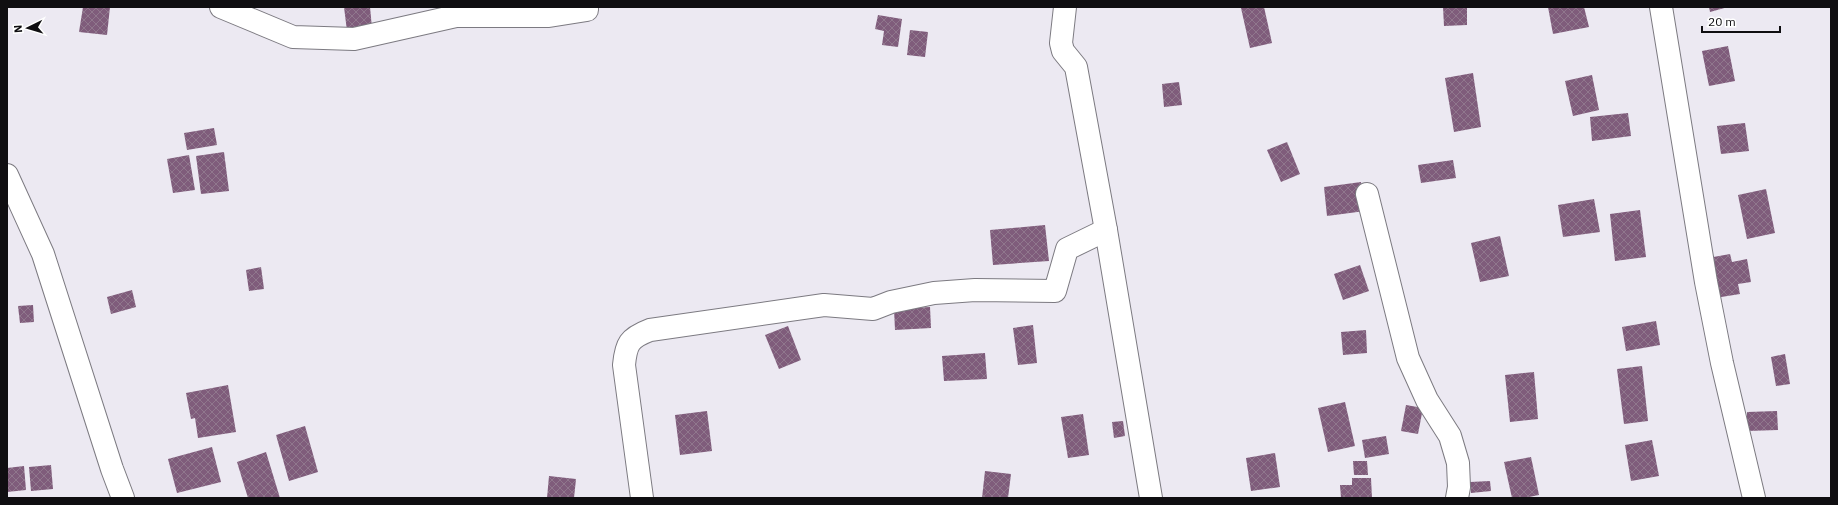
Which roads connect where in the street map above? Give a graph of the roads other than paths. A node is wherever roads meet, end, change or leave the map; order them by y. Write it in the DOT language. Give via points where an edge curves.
graph roads {
  1 [pos="221,7"];
  2 [pos="587,7"];
  3 [pos="1065,7"];
  4 [pos="1661,7"];
  5 [pos="7,175"];
  6 [pos="1367,194"];
  7 [pos="1106,230"];
  8 [pos="123,498"];
  9 [pos="642,498"];
  10 [pos="1151,498"];
  11 [pos="1457,498"];
  12 [pos="1754,498"];
  1 -- 2 [label="street" via="293,37 354,39 456,16 549,16 588,10"];
  3 -- 7 [label="street" via="1061,43 1063,51 1076,67"];
  4 -- 12 [label="street" via="1706,282"];
  5 -- 8 [label="street" via="43,254"];
  6 -- 11 [label="street" via="1408,358 1427,400 1450,436 1458,463"];
  7 -- 9 [label="street" via="1066,249 1055,291 975,290 934,293 891,302 873,309 824,305 650,330 635,336 626,348 624,365"];
  7 -- 10 [label="street"];
}
